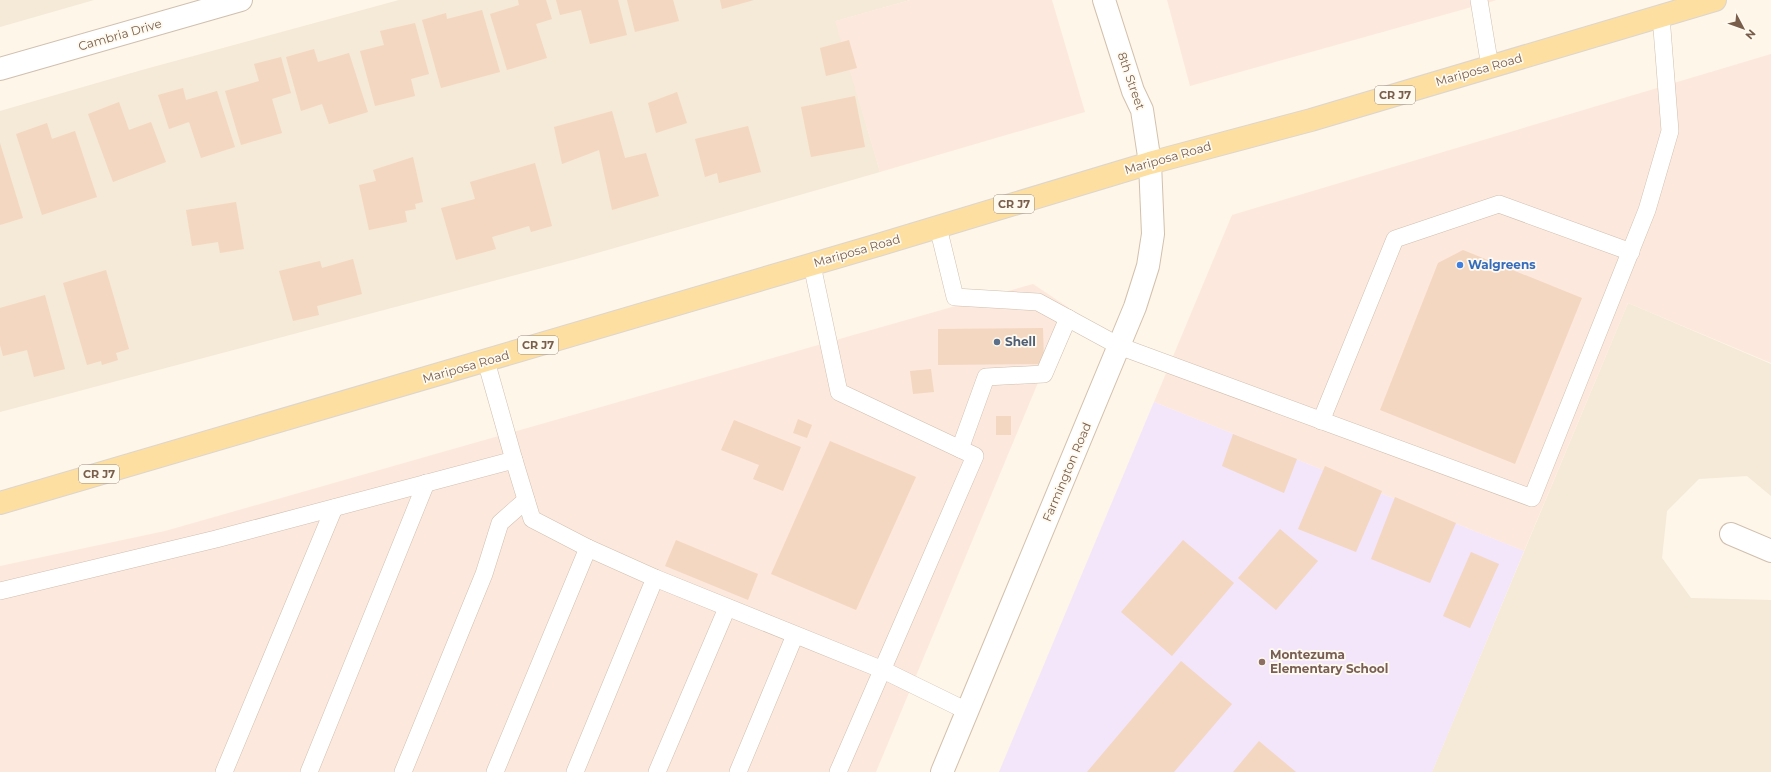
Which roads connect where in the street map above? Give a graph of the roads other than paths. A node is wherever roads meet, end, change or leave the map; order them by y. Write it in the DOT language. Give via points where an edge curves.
graph roads {
  1 [pos="241,0"];
  2 [pos="1104,0"];
  3 [pos="1479,0"];
  4 [pos="1714,0"];
  5 [pos="1661,16"];
  6 [pos="1490,67"];
  7 [pos="0,70"];
  8 [pos="1150,163"];
  9 [pos="938,227"];
  10 [pos="1631,252"];
  11 [pos="812,265"];
  12 [pos="1068,318"];
  13 [pos="1119,346"];
  14 [pos="486,361"];
  15 [pos="1321,421"];
  16 [pos="960,449"];
  17 [pos="514,460"];
  18 [pos="426,483"];
  19 [pos="526,500"];
  20 [pos="0,503"];
  21 [pos="334,508"];
  22 [pos="1731,534"];
  23 [pos="588,548"];
  24 [pos="1771,551"];
  25 [pos="655,578"];
  26 [pos="0,591"];
  27 [pos="727,608"];
  28 [pos="795,635"];
  29 [pos="883,670"];
  30 [pos="967,711"];
  31 [pos="224,772"];
  32 [pos="309,772"];
  33 [pos="403,772"];
  34 [pos="495,772"];
  35 [pos="575,772"];
  36 [pos="657,772"];
  37 [pos="738,772"];
  38 [pos="838,772"];
  39 [pos="942,772"];
  1 -- 7 [label="main road, Cambria Drive"];
  2 -- 8 [label="main road, 8th Street" via="1133,91 1142,110"];
  3 -- 6 [label="lane"];
  4 -- 5 [label="main road, Mariposa Road / CR J7"];
  5 -- 6 [label="main road, Mariposa Road / CR J7"];
  5 -- 10 [label="lane" via="1670,132 1647,210"];
  6 -- 8 [label="main road, Mariposa Road / CR J7" via="1311,120"];
  8 -- 9 [label="main road, Mariposa Road / CR J7"];
  8 -- 13 [label="main road, Farmington Road" via="1153,234 1146,273"];
  9 -- 11 [label="main road, Mariposa Road / CR J7"];
  9 -- 12 [label="lane" via="955,297 1038,302"];
  10 -- 15 [label="lane" via="1499,204 1395,239"];
  10 -- 15 [label="lane" via="1532,498"];
  11 -- 14 [label="main road, Mariposa Road / CR J7"];
  11 -- 16 [label="lane" via="839,392"];
  12 -- 13 [label="lane"];
  12 -- 16 [label="lane" via="1044,374 986,377"];
  13 -- 15 [label="lane"];
  13 -- 30 [label="main road, Farmington Road"];
  14 -- 17 [label="lane"];
  14 -- 20 [label="main road, Mariposa Road / CR J7"];
  16 -- 29 [label="lane" via="975,456"];
  17 -- 18 [label="lane"];
  17 -- 19 [label="lane"];
  18 -- 21 [label="lane"];
  18 -- 32 [label="lane"];
  19 -- 23 [label="lane" via="532,519"];
  19 -- 33 [label="lane" via="500,523 484,574"];
  21 -- 26 [label="lane"];
  21 -- 31 [label="lane"];
  22 -- 24 [label="main road"];
  23 -- 25 [label="lane"];
  23 -- 34 [label="lane"];
  25 -- 27 [label="lane"];
  25 -- 35 [label="lane"];
  27 -- 28 [label="lane"];
  27 -- 36 [label="lane"];
  28 -- 29 [label="lane"];
  28 -- 37 [label="lane"];
  29 -- 30 [label="lane"];
  29 -- 38 [label="lane"];
  30 -- 39 [label="main road, Farmington Road"];
}
